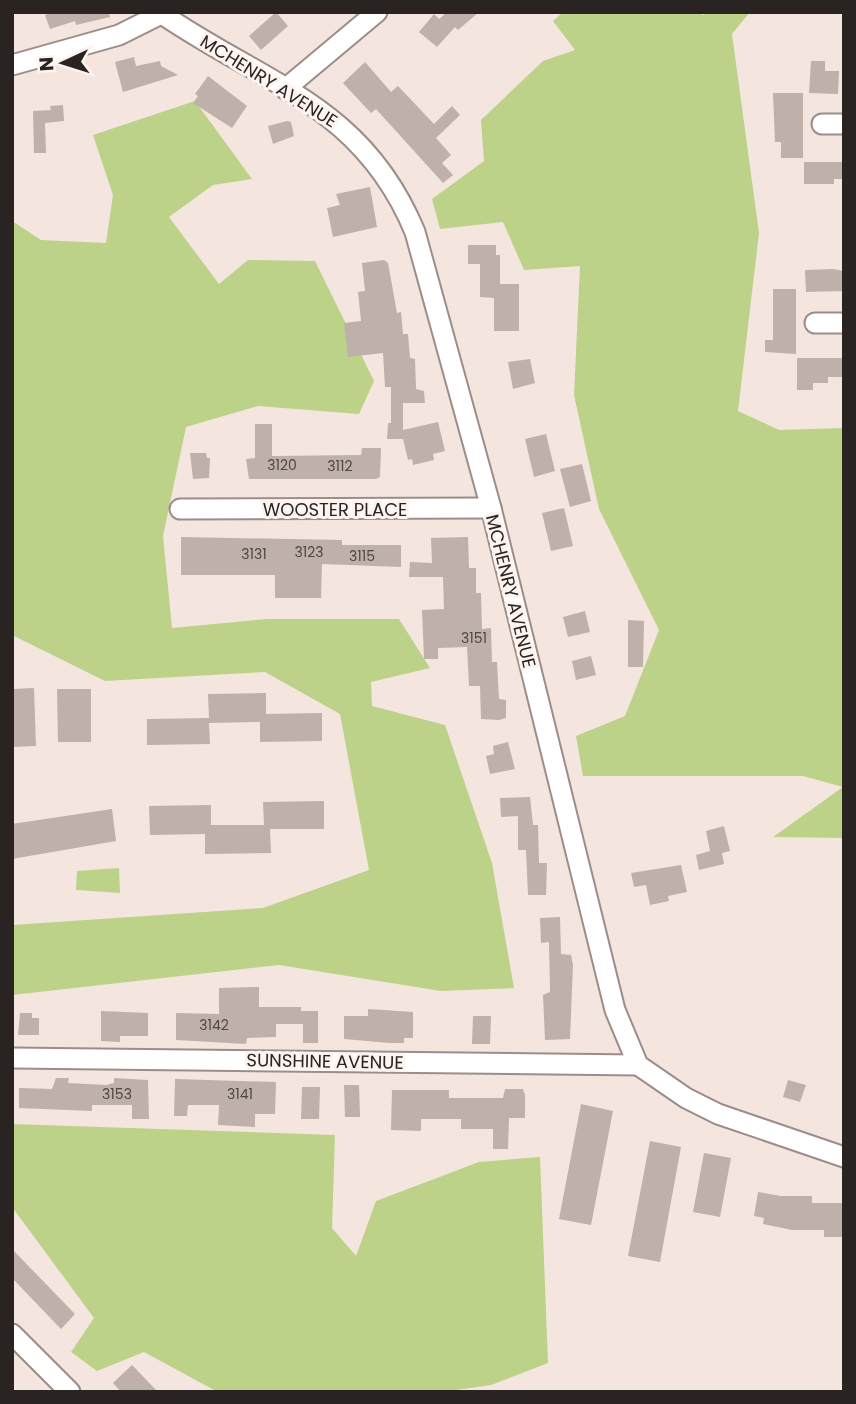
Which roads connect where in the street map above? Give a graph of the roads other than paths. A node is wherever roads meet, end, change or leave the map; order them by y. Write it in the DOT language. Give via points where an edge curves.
graph roads {
  1 [pos="377,12"];
  2 [pos="162,13"];
  3 [pos="12,65"];
  4 [pos="285,89"];
  5 [pos="822,124"];
  6 [pos="844,124"];
  7 [pos="815,323"];
  8 [pos="844,323"];
  9 [pos="491,508"];
  10 [pos="180,509"];
  11 [pos="12,1058"];
  12 [pos="638,1065"];
  13 [pos="844,1157"];
  14 [pos="12,1334"];
  15 [pos="70,1392"];
  1 -- 4 [label="street"];
  2 -- 3 [label="street" via="119,35"];
  2 -- 4 [label="street, MCHENRY AVENUE"];
  4 -- 9 [label="street, MCHENRY AVENUE" via="352,134 403,204 415,232"];
  5 -- 6 [label="street"];
  7 -- 8 [label="street"];
  9 -- 10 [label="street, WOOSTER PLACE"];
  9 -- 12 [label="street, MCHENRY AVENUE" via="615,1010"];
  11 -- 12 [label="street, SUNSHINE AVENUE"];
  12 -- 13 [label="street" via="718,1114"];
  14 -- 15 [label="street"];
}
